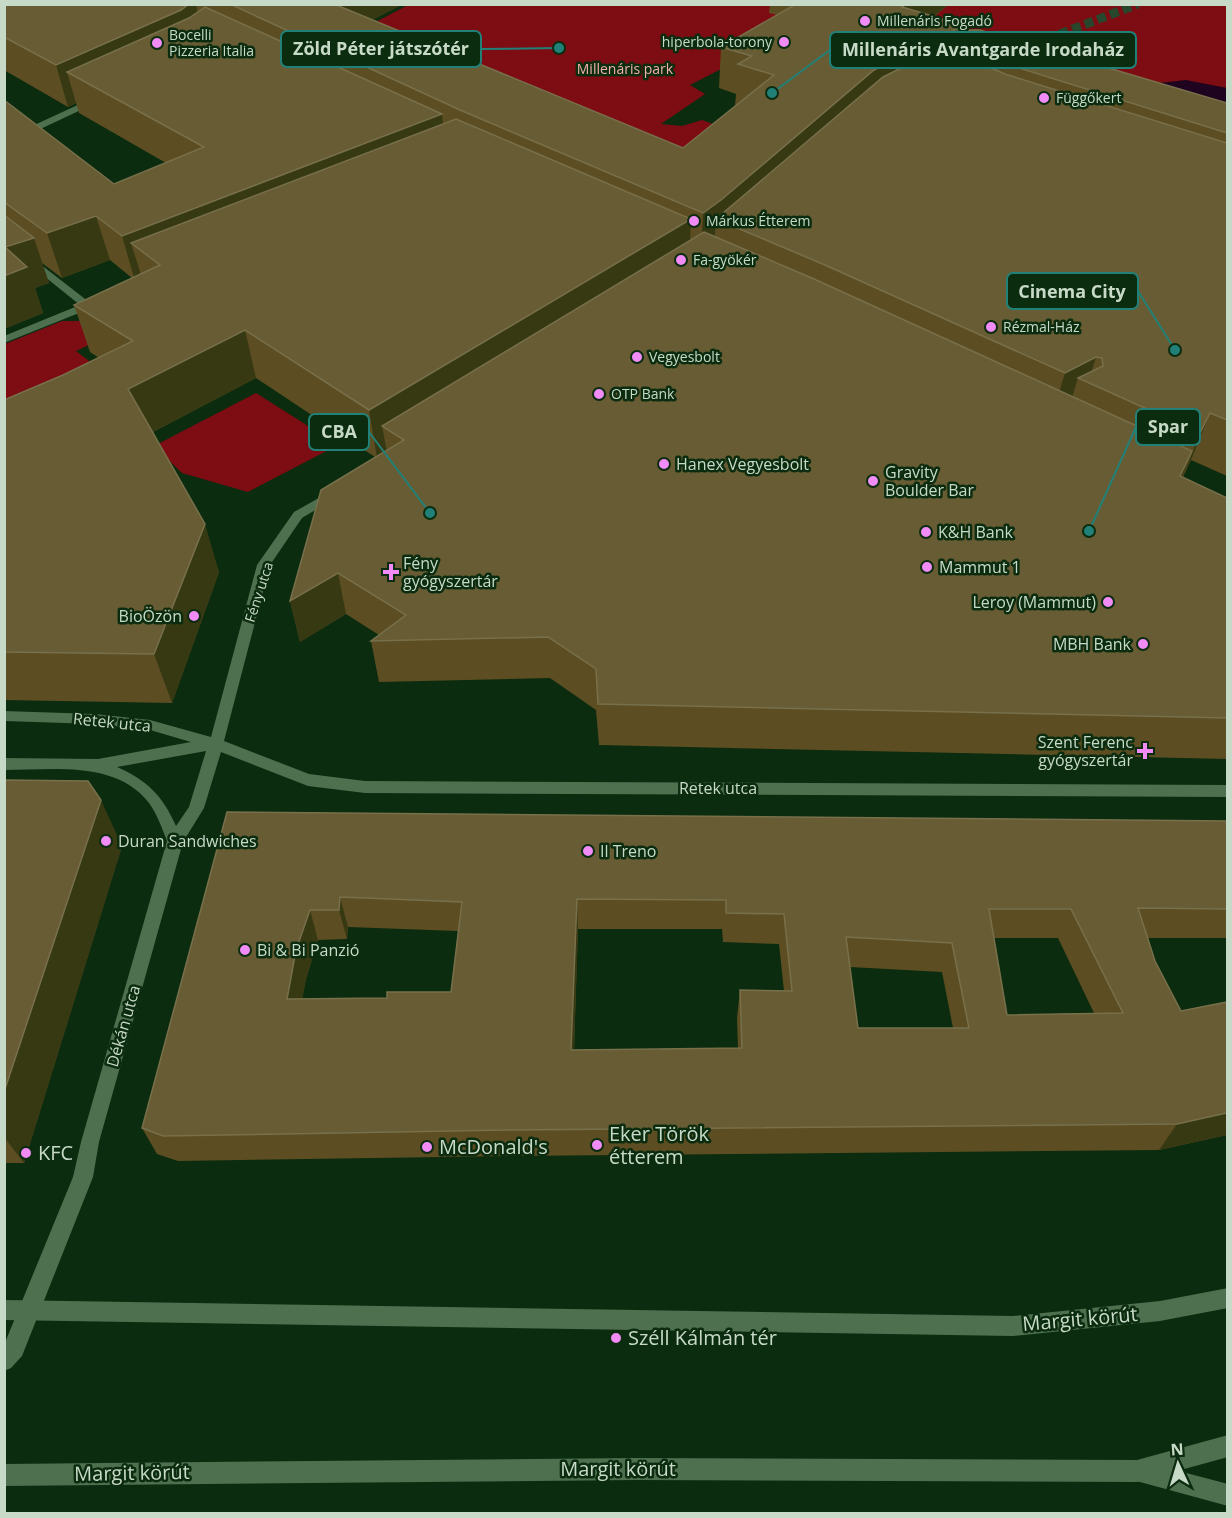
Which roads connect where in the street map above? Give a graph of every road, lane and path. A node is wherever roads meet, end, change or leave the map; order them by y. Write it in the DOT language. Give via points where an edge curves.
graph roads {
  1 [pos="1047,39"];
  2 [pos="997,56"];
  3 [pos="99,98"];
  4 [pos="4,143"];
  5 [pos="4,239"];
  6 [pos="110,297"];
  7 [pos="88,306"];
  8 [pos="4,340"];
  9 [pos="348,484"];
  10 [pos="4,716"];
  11 [pos="216,744"];
  12 [pos="4,764"];
  13 [pos="98,765"];
  14 [pos="1227,791"];
  15 [pos="175,841"];
  16 [pos="1227,1298"];
  17 [pos="4,1310"];
  18 [pos="30,1310"];
  19 [pos="4,1361"];
  20 [pos="1227,1446"];
  21 [pos="1137,1471"];
  22 [pos="4,1475"];
  23 [pos="1227,1495"];
  1 -- 2 [label="street"];
  3 -- 4 [label="street"];
  5 -- 7 [label="street"];
  6 -- 7 [label="street"];
  7 -- 8 [label="street"];
  9 -- 11 [label="street, Fény utca" via="298,515 264,565"];
  10 -- 11 [label="street, Retek utca" via="94,718 150,725"];
  11 -- 13 [label="street, Retek utca"];
  11 -- 14 [label="street, Retek utca" via="308,780 365,787"];
  11 -- 15 [label="street, Dékán utca" via="196,808"];
  12 -- 13 [label="street, Retek utca"];
  13 -- 15 [label="street, Retek utca" via="150,795"];
  15 -- 18 [label="street, Dékán utca" via="83,1177"];
  16 -- 18 [label="street, Margit körút" via="1161,1311 1014,1326"];
  17 -- 18 [label="street"];
  18 -- 19 [label="street" via="15,1349"];
  20 -- 21 [label="street, Margit körút"];
  21 -- 22 [label="street, Margit körút" via="656,1468"];
  21 -- 23 [label="street"];
}
